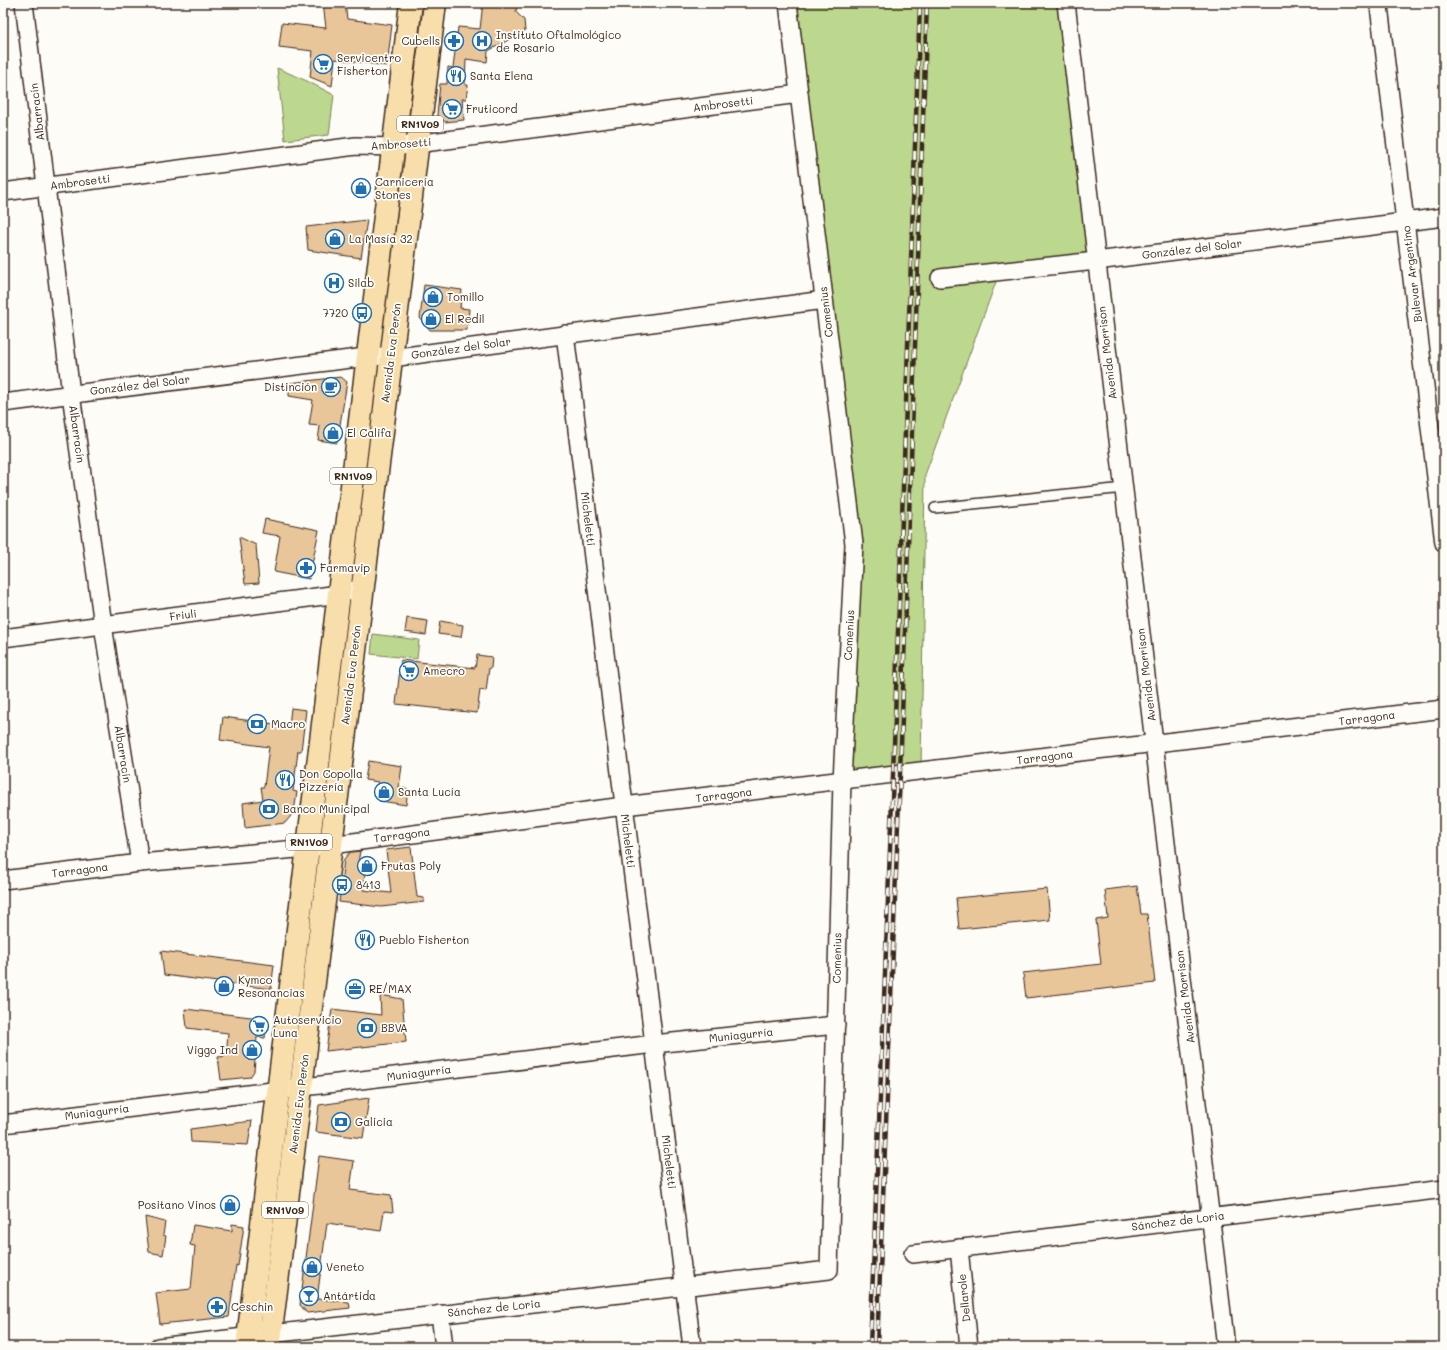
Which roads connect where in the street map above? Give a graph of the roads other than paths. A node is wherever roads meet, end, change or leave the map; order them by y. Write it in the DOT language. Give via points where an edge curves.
graph roads {
  1 [pos="24,3"];
  2 [pos="411,3"];
  3 [pos="435,3"];
  4 [pos="788,3"];
  5 [pos="1066,3"];
  6 [pos="1379,4"];
  7 [pos="799,94"];
  8 [pos="417,144"];
  9 [pos="393,147"];
  10 [pos="46,187"];
  11 [pos="3,192"];
  12 [pos="1444,217"];
  13 [pos="1405,222"];
  14 [pos="1096,261"];
  15 [pos="940,278"];
  16 [pos="824,300"];
  17 [pos="565,334"];
  18 [pos="366,357"];
  19 [pos="390,358"];
  20 [pos="71,394"];
  21 [pos="3,403"];
  22 [pos="1124,488"];
  23 [pos="935,508"];
  24 [pos="1444,543"];
  25 [pos="362,588"];
  26 [pos="339,594"];
  27 [pos="103,625"];
  28 [pos="3,638"];
  29 [pos="1444,709"];
  30 [pos="1154,744"];
  31 [pos="842,781"];
  32 [pos="624,806"];
  33 [pos="330,845"];
  34 [pos="308,848"];
  35 [pos="140,863"];
  36 [pos="3,880"];
  37 [pos="836,1026"];
  38 [pos="654,1044"];
  39 [pos="301,1087"];
  40 [pos="278,1089"];
  41 [pos="3,1124"];
  42 [pos="1444,1189"];
  43 [pos="1211,1217"];
  44 [pos="959,1248"];
  45 [pos="913,1254"];
  46 [pos="830,1270"];
  47 [pos="684,1287"];
  48 [pos="440,1314"];
  49 [pos="269,1340"];
  50 [pos="247,1342"];
  51 [pos="158,1347"];
  52 [pos="444,1347"];
  53 [pos="692,1347"];
  54 [pos="969,1347"];
  55 [pos="1226,1347"];
  1 -- 10 [label="street, Albarracín"];
  2 -- 9 [label="main road, Avenida Eva Perón / RN1V09"];
  3 -- 8 [label="main road, Avenida Eva Perón / RN1V09"];
  4 -- 7 [label="street, Comenius"];
  5 -- 14 [label="street, Avenida Morrison"];
  6 -- 13 [label="street, Bulevar Argentino"];
  7 -- 8 [label="street, Ambrosetti"];
  7 -- 16 [label="street, Comenius"];
  8 -- 9 [label="street, Ambrosetti"];
  8 -- 19 [label="main road, Avenida Eva Perón / RN1V09"];
  9 -- 10 [label="street, Ambrosetti" via="356,146"];
  9 -- 18 [label="main road, Avenida Eva Perón / RN1V09"];
  10 -- 11 [label="street, Ambrosetti"];
  10 -- 20 [label="street, Albarracín"];
  12 -- 13 [label="street, González del Solar"];
  13 -- 14 [label="street, González del Solar"];
  13 -- 24 [label="street, Bulevar Argentino"];
  14 -- 15 [label="street, González del Solar"];
  14 -- 22 [label="street, Avenida Morrison"];
  16 -- 17 [label="street, González del Solar"];
  16 -- 31 [label="street, Comenius" via="854,544"];
  17 -- 19 [label="street, González del Solar"];
  17 -- 32 [label="street, Micheletti"];
  18 -- 19 [label="street, González del Solar"];
  18 -- 20 [label="street, González del Solar"];
  18 -- 26 [label="main road, Avenida Eva Perón / RN1V09"];
  19 -- 25 [label="main road, Avenida Eva Perón / RN1V09"];
  20 -- 21 [label="street, González del Solar"];
  20 -- 27 [label="street, Albarracín"];
  22 -- 23 [label="lane"];
  22 -- 30 [label="street, Avenida Morrison"];
  25 -- 26 [label="street, Friuli"];
  25 -- 33 [label="main road, Avenida Eva Perón / RN1V09"];
  26 -- 27 [label="street, Friuli"];
  26 -- 34 [label="main road, Avenida Eva Perón / RN1V09"];
  27 -- 28 [label="street, Friuli"];
  27 -- 35 [label="street, Albarracín"];
  29 -- 30 [label="street, Tarragona"];
  30 -- 31 [label="street, Tarragona"];
  30 -- 43 [label="street, Avenida Morrison"];
  31 -- 32 [label="street, Tarragona"];
  31 -- 37 [label="street, Comenius"];
  32 -- 33 [label="street, Tarragona"];
  32 -- 38 [label="street, Micheletti"];
  33 -- 34 [label="street, Tarragona"];
  33 -- 39 [label="main road, Avenida Eva Perón / RN1V09"];
  34 -- 35 [label="street, Tarragona"];
  34 -- 40 [label="main road, Avenida Eva Perón / RN1V09"];
  35 -- 36 [label="street, Tarragona"];
  37 -- 38 [label="street, Muniagurría"];
  37 -- 46 [label="street, Comenius"];
  38 -- 39 [label="street, Muniagurría"];
  38 -- 47 [label="street, Micheletti"];
  39 -- 40 [label="street, Muniagurría"];
  39 -- 49 [label="main road, Avenida Eva Perón / RN1V09"];
  40 -- 41 [label="street, Muniagurría"];
  40 -- 50 [label="main road, Avenida Eva Perón / RN1V09"];
  42 -- 43 [label="street, Sánchez de Loria"];
  43 -- 44 [label="street, Sánchez de Loria"];
  43 -- 55 [label="street, Avenida Morrison"];
  44 -- 45 [label="street, Sánchez de Loria"];
  44 -- 54 [label="street, Dellarole"];
  46 -- 47 [label="street, Sánchez de Loria"];
  47 -- 48 [label="street, Sánchez de Loria"];
  47 -- 53 [label="street, Micheletti"];
  48 -- 49 [label="street, Sánchez de Loria"];
  48 -- 52 [label="street"];
  49 -- 50 [label="street, Sánchez de Loria"];
  50 -- 51 [label="street, Sánchez de Loria"];
}
